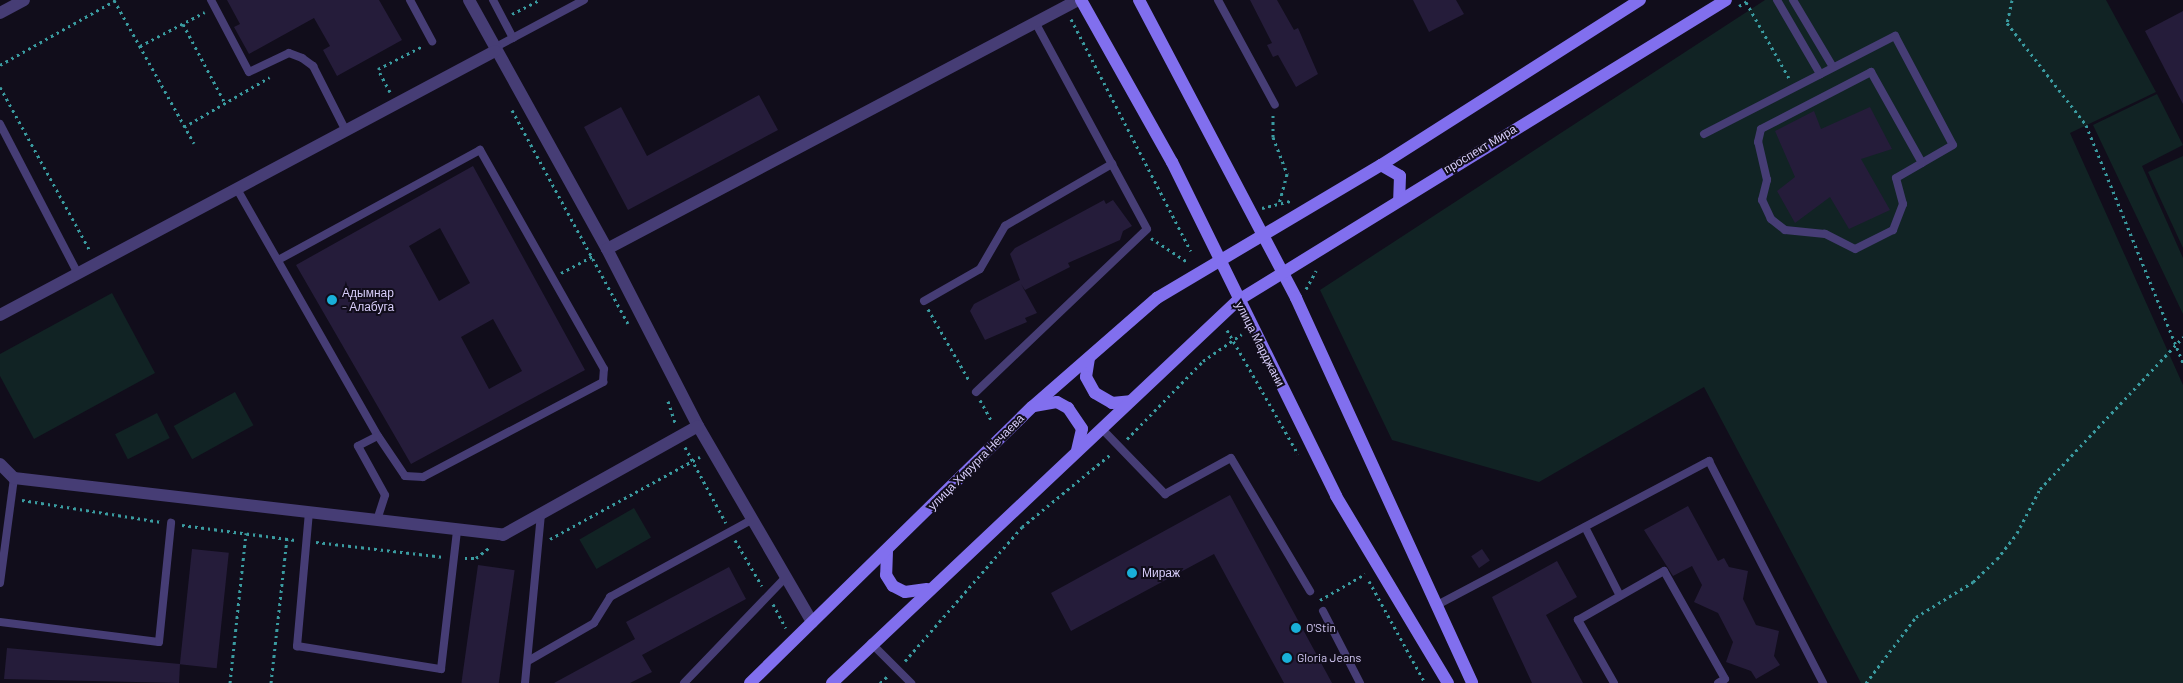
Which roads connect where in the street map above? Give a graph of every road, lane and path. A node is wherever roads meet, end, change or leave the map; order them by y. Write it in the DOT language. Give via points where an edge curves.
graph roads {
  1 [pos="24,0"];
  2 [pos="115,0"];
  3 [pos="410,0"];
  4 [pos="469,0"];
  5 [pos="493,0"];
  6 [pos="539,0"];
  7 [pos="584,0"];
  8 [pos="1079,0"];
  9 [pos="1139,0"];
  10 [pos="1218,0"];
  11 [pos="1640,0"];
  12 [pos="1726,0"];
  13 [pos="1777,0"];
  14 [pos="1793,0"];
  15 [pos="2012,0"];
  16 [pos="574,2"];
  17 [pos="1746,2"];
  18 [pos="212,3"];
  19 [pos="1061,8"];
  20 [pos="0,13"];
  21 [pos="503,19"];
  22 [pos="1035,22"];
  23 [pos="182,24"];
  24 [pos="513,38"];
  25 [pos="432,41"];
  26 [pos="140,46"];
  27 [pos="495,50"];
  28 [pos="0,65"];
  29 [pos="1833,67"];
  30 [pos="279,71"];
  31 [pos="1820,74"];
  32 [pos="0,87"];
  33 [pos="1795,87"];
  34 [pos="507,101"];
  35 [pos="225,103"];
  36 [pos="396,104"];
  37 [pos="1275,105"];
  38 [pos="0,124"];
  39 [pos="184,127"];
  40 [pos="346,131"];
  41 [pos="1704,134"];
  42 [pos="194,144"];
  43 [pos="1922,163"];
  44 [pos="1112,164"];
  45 [pos="1381,165"];
  46 [pos="237,189"];
  47 [pos="1399,199"];
  48 [pos="1278,204"];
  49 [pos="1142,233"];
  50 [pos="1261,237"];
  51 [pos="607,249"];
  52 [pos="1192,251"];
  53 [pos="591,257"];
  54 [pos="1218,259"];
  55 [pos="278,260"];
  56 [pos="97,264"];
  57 [pos="1194,269"];
  58 [pos="1280,273"];
  59 [pos="78,274"];
  60 [pos="553,278"];
  61 [pos="1237,301"];
  62 [pos="924,302"];
  63 [pos="0,315"];
  64 [pos="633,334"];
  65 [pos="1242,334"];
  66 [pos="2183,336"];
  67 [pos="2175,345"];
  68 [pos="1089,358"];
  69 [pos="2183,363"];
  70 [pos="976,392"];
  71 [pos="666,394"];
  72 [pos="1130,401"];
  73 [pos="1032,407"];
  74 [pos="992,422"];
  75 [pos="698,426"];
  76 [pos="1102,429"];
  77 [pos="378,436"];
  78 [pos="679,437"];
  79 [pos="1120,446"];
  80 [pos="712,450"];
  81 [pos="1076,454"];
  82 [pos="692,461"];
  83 [pos="0,464"];
  84 [pos="14,478"];
  85 [pos="11,498"];
  86 [pos="309,512"];
  87 [pos="541,514"];
  88 [pos="377,520"];
  89 [pos="752,520"];
  90 [pos="171,523"];
  91 [pos="1585,527"];
  92 [pos="457,530"];
  93 [pos="730,531"];
  94 [pos="246,533"];
  95 [pos="504,535"];
  96 [pos="287,539"];
  97 [pos="307,541"];
  98 [pos="538,545"];
  99 [pos="887,550"];
  100 [pos="454,558"];
  101 [pos="1365,574"];
  102 [pos="786,577"];
  103 [pos="0,583"];
  104 [pos="929,588"];
  105 [pos="1310,591"];
  106 [pos="768,596"];
  107 [pos="1620,596"];
  108 [pos="1317,602"];
  109 [pos="1439,604"];
  110 [pos="1323,611"];
  111 [pos="0,622"];
  112 [pos="812,622"];
  113 [pos="786,628"];
  114 [pos="872,643"];
  115 [pos="528,661"];
  116 [pos="896,668"];
  117 [pos="230,683"];
  118 [pos="271,683"];
  119 [pos="525,683"];
  120 [pos="684,683"];
  121 [pos="750,683"];
  122 [pos="832,683"];
  123 [pos="880,683"];
  124 [pos="911,683"];
  125 [pos="1360,683"];
  126 [pos="1448,683"];
  127 [pos="1472,683"];
  128 [pos="1614,683"];
  129 [pos="1718,683"];
  130 [pos="1823,683"];
  131 [pos="1866,683"];
  1 -- 20 [label="street"];
  2 -- 26 [label="path"];
  2 -- 28 [label="path"];
  3 -- 25 [label="lane"];
  4 -- 27 [label="street"];
  5 -- 21 [label="lane"];
  6 -- 21 [label="path"];
  7 -- 16 [label="lane"];
  8 -- 19 [label="street"];
  8 -- 54 [label="main road, улица Марджани" via="1172,162"];
  9 -- 50 [label="main road"];
  10 -- 37 [label="lane"];
  11 -- 45 [label="main road"];
  12 -- 47 [label="main road, проспект Мира"];
  13 -- 31 [label="lane"];
  14 -- 29 [label="lane"];
  15 -- 67 [label="path" via="2007,23 2086,125"];
  16 -- 24 [label="lane"];
  17 -- 33 [label="path"];
  18 -- 23 [label="path"];
  18 -- 40 [label="lane" via="249,72 289,53 313,66"];
  19 -- 22 [label="street"];
  19 -- 52 [label="path" via="1078,26"];
  21 -- 24 [label="lane"];
  22 -- 44 [label="lane"];
  22 -- 51 [label="street"];
  23 -- 26 [label="path"];
  23 -- 35 [label="path"];
  24 -- 27 [label="lane"];
  25 -- 36 [label="path" via="378,69"];
  26 -- 39 [label="path"];
  27 -- 36 [label="street"];
  27 -- 51 [label="street"];
  29 -- 31 [label="lane"];
  29 -- 43 [label="lane" via="1895,36 1953,145"];
  30 -- 35 [label="path"];
  31 -- 33 [label="lane"];
  32 -- 56 [label="path"];
  33 -- 41 [label="lane"];
  34 -- 53 [label="path"];
  35 -- 39 [label="path"];
  36 -- 40 [label="street"];
  37 -- 48 [label="path" via="1273,137 1286,174"];
  38 -- 59 [label="lane"];
  39 -- 42 [label="path"];
  40 -- 46 [label="street"];
  43 -- 43 [label="lane" via="1896,178 1903,204 1893,230 1855,249 1825,234 1797,235 1772,219 1762,200 1766,169 1758,142 1767,122 1871,72"];
  44 -- 49 [label="lane" via="1146,228"];
  44 -- 62 [label="lane" via="1005,226 980,269"];
  45 -- 47 [label="main road" via="1400,176"];
  45 -- 50 [label="main road"];
  46 -- 55 [label="lane"];
  46 -- 56 [label="street"];
  47 -- 58 [label="main road, проспект Мира"];
  49 -- 57 [label="path" via="1184,257"];
  49 -- 70 [label="lane"];
  50 -- 54 [label="main road"];
  50 -- 58 [label="main road"];
  51 -- 53 [label="path"];
  51 -- 75 [label="street"];
  53 -- 60 [label="path"];
  53 -- 64 [label="path"];
  54 -- 61 [label="main road, улица Марджани"];
  54 -- 68 [label="main road, улица Хирурга Нечаева" via="1157,298"];
  55 -- 60 [label="lane" via="480,150"];
  55 -- 77 [label="lane"];
  56 -- 59 [label="street"];
  58 -- 61 [label="main road, проспект Мира"];
  58 -- 109 [label="main road"];
  59 -- 63 [label="street"];
  60 -- 77 [label="lane" via="604,369 598,388 423,477 405,476"];
  61 -- 72 [label="main road"];
  61 -- 126 [label="main road, улица Марджани" via="1336,496"];
  62 -- 70 [label="path"];
  65 -- 79 [label="path" via="1203,361"];
  66 -- 67 [label="path"];
  67 -- 69 [label="path"];
  67 -- 131 [label="path" via="2040,489 2017,533 1997,559 1973,582 1916,617"];
  68 -- 72 [label="main road" via="1086,377 1095,394 1112,403"];
  68 -- 73 [label="main road, улица Хирурга Нечаева"];
  70 -- 74 [label="path"];
  71 -- 78 [label="path"];
  72 -- 76 [label="main road"];
  73 -- 81 [label="main road" via="1050,402 1068,408 1082,429"];
  73 -- 99 [label="main road, улица Хирурга Нечаева"];
  75 -- 78 [label="street"];
  75 -- 80 [label="street"];
  76 -- 79 [label="lane"];
  76 -- 81 [label="main road"];
  77 -- 88 [label="lane" via="358,446 385,495"];
  78 -- 82 [label="path"];
  78 -- 87 [label="street"];
  79 -- 105 [label="lane" via="1165,494 1231,458"];
  79 -- 116 [label="path" via="1022,527"];
  80 -- 82 [label="path"];
  80 -- 89 [label="street"];
  81 -- 104 [label="main road"];
  82 -- 93 [label="path"];
  82 -- 98 [label="path"];
  83 -- 84 [label="street"];
  84 -- 85 [label="lane"];
  84 -- 86 [label="street"];
  85 -- 90 [label="path"];
  85 -- 103 [label="lane"];
  86 -- 88 [label="street"];
  86 -- 97 [label="lane"];
  87 -- 95 [label="street"];
  87 -- 98 [label="lane"];
  88 -- 92 [label="street"];
  89 -- 93 [label="lane"];
  89 -- 102 [label="street"];
  90 -- 94 [label="path"];
  90 -- 111 [label="lane" via="159,642"];
  91 -- 107 [label="lane"];
  91 -- 109 [label="lane"];
  91 -- 130 [label="lane" via="1709,461"];
  92 -- 95 [label="street"];
  92 -- 100 [label="lane"];
  93 -- 106 [label="path"];
  93 -- 115 [label="lane" via="610,597 594,623"];
  94 -- 96 [label="path"];
  94 -- 117 [label="path"];
  95 -- 100 [label="path" via="476,558"];
  96 -- 97 [label="path"];
  96 -- 118 [label="path"];
  97 -- 100 [label="path"];
  97 -- 100 [label="lane" via="297,646 441,669"];
  98 -- 115 [label="lane"];
  99 -- 104 [label="main road" via="886,575 893,586 905,592"];
  99 -- 112 [label="main road, улица Хирурга Нечаева"];
  101 -- 108 [label="path"];
  102 -- 106 [label="lane"];
  102 -- 112 [label="street"];
  104 -- 114 [label="main road"];
  106 -- 113 [label="path"];
  106 -- 120 [label="lane"];
  107 -- 128 [label="lane" via="1578,620"];
  107 -- 129 [label="lane" via="1664,571 1724,679"];
  109 -- 127 [label="main road"];
  110 -- 125 [label="lane"];
  112 -- 121 [label="main road, улица Хирурга Нечаева"];
  114 -- 116 [label="lane"];
  114 -- 122 [label="main road"];
  115 -- 119 [label="lane"];
  116 -- 123 [label="path"];
  116 -- 124 [label="lane"];
}
